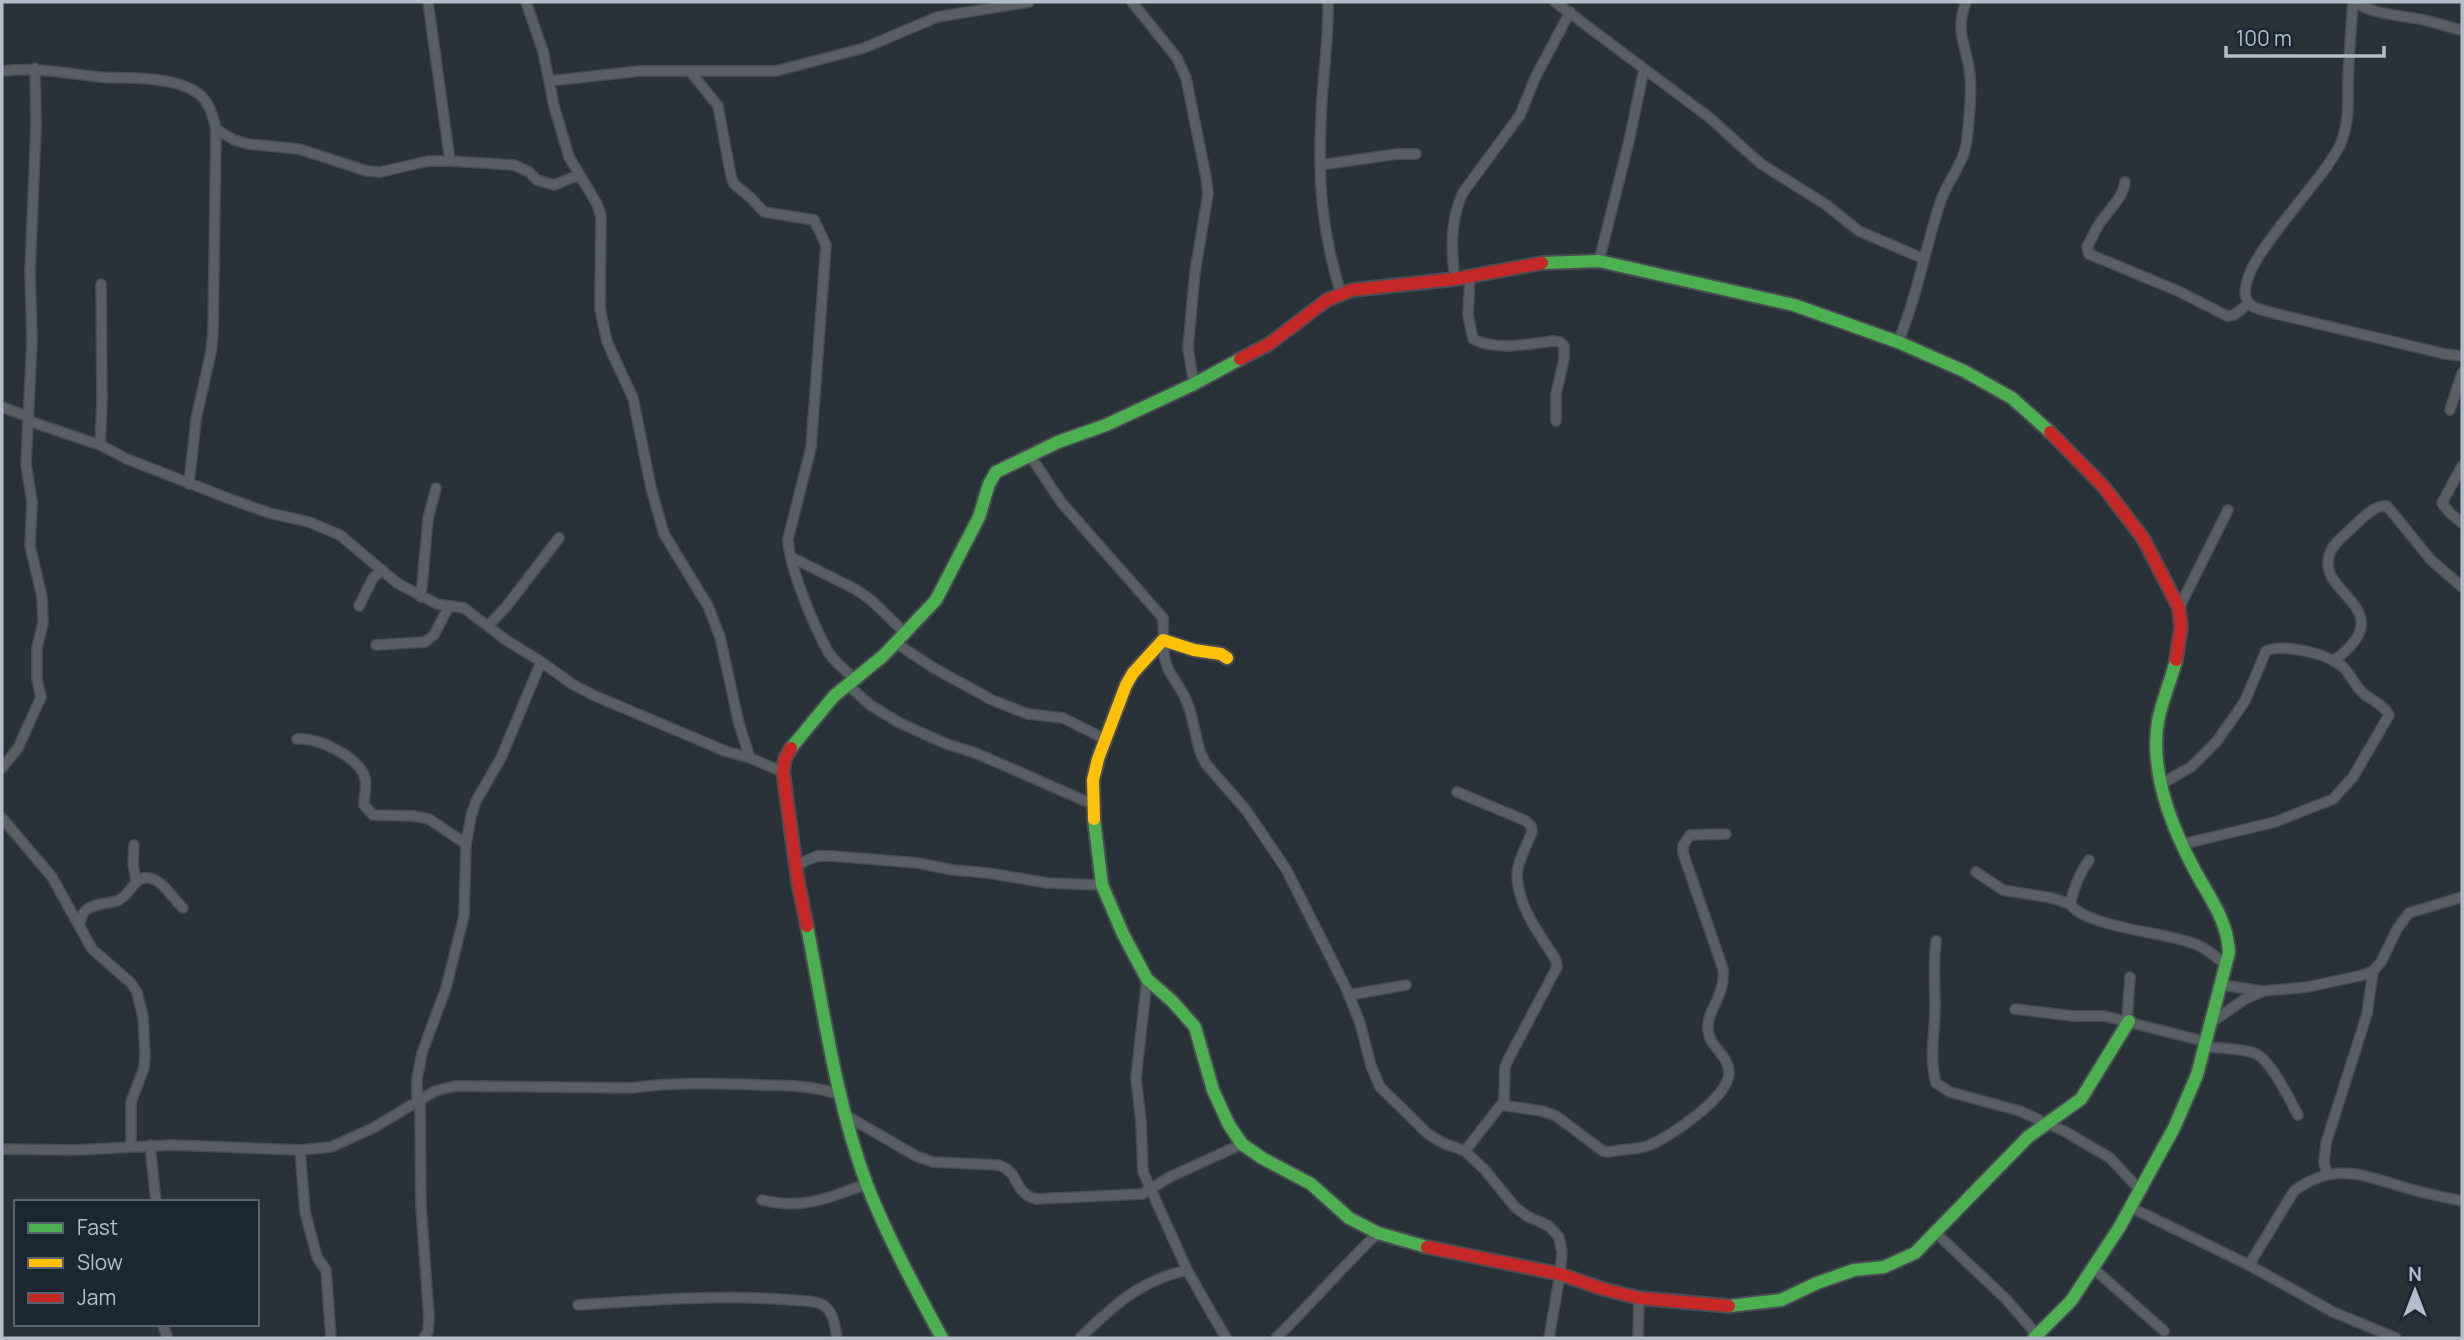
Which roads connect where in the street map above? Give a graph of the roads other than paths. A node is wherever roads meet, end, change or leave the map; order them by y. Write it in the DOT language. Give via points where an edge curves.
graph roads {
  1 [pos="428,2"];
  2 [pos="526,2"];
  3 [pos="1029,2"];
  4 [pos="1132,2"];
  5 [pos="1328,2"];
  6 [pos="1555,2"];
  7 [pos="1966,2"];
  8 [pos="2353,2"];
  9 [pos="1570,12"];
  10 [pos="2462,30"];
  11 [pos="35,68"];
  12 [pos="1644,69"];
  13 [pos="2,71"];
  14 [pos="690,71"];
  15 [pos="548,81"];
  16 [pos="216,129"];
  17 [pos="1416,154"];
  18 [pos="450,161"];
  19 [pos="1321,165"];
  20 [pos="579,175"];
  21 [pos="2125,182"];
  22 [pos="1924,259"];
  23 [pos="1599,261"];
  24 [pos="1470,276"];
  25 [pos="1455,279"];
  26 [pos="101,284"];
  27 [pos="1340,294"];
  28 [pos="2248,304"];
  29 [pos="1898,342"];
  30 [pos="2462,356"];
  31 [pos="2462,373"];
  32 [pos="1194,384"];
  33 [pos="2,407"];
  34 [pos="2450,410"];
  35 [pos="29,419"];
  36 [pos="1556,421"];
  37 [pos="100,444"];
  38 [pos="1031,457"];
  39 [pos="2462,466"];
  40 [pos="189,484"];
  41 [pos="436,488"];
  42 [pos="2228,510"];
  43 [pos="2462,523"];
  44 [pos="559,538"];
  45 [pos="790,557"];
  46 [pos="382,570"];
  47 [pos="2462,587"];
  48 [pos="421,597"];
  49 [pos="359,606"];
  50 [pos="449,606"];
  51 [pos="2179,608"];
  52 [pos="488,626"];
  53 [pos="900,638"];
  54 [pos="1163,639"];
  55 [pos="376,645"];
  56 [pos="1227,658"];
  57 [pos="2333,661"];
  58 [pos="541,662"];
  59 [pos="853,683"];
  60 [pos="297,739"];
  61 [pos="1105,739"];
  62 [pos="750,758"];
  63 [pos="2,768"];
  64 [pos="783,772"];
  65 [pos="2163,783"];
  66 [pos="1457,792"];
  67 [pos="1092,804"];
  68 [pos="2,818"];
  69 [pos="1726,834"];
  70 [pos="466,844"];
  71 [pos="2183,844"];
  72 [pos="134,845"];
  73 [pos="2089,860"];
  74 [pos="796,865"];
  75 [pos="1976,872"];
  76 [pos="136,881"];
  77 [pos="1102,885"];
  78 [pos="2462,897"];
  79 [pos="2070,904"];
  80 [pos="183,908"];
  81 [pos="79,925"];
  82 [pos="1936,941"];
  83 [pos="2227,965"];
  84 [pos="2373,971"];
  85 [pos="2130,977"];
  86 [pos="1147,979"];
  87 [pos="1406,985"];
  88 [pos="2222,985"];
  89 [pos="2264,991"];
  90 [pos="1349,995"];
  91 [pos="2015,1009"];
  92 [pos="2128,1021"];
  93 [pos="2212,1022"];
  94 [pos="2206,1045"];
  95 [pos="840,1095"];
  96 [pos="419,1100"];
  97 [pos="1501,1105"];
  98 [pos="845,1115"];
  99 [pos="2298,1115"];
  100 [pos="2050,1124"];
  101 [pos="1242,1144"];
  102 [pos="131,1146"];
  103 [pos="150,1146"];
  104 [pos="2,1149"];
  105 [pos="300,1150"];
  106 [pos="1465,1151"];
  107 [pos="2327,1174"];
  108 [pos="867,1184"];
  109 [pos="2140,1190"];
  110 [pos="1150,1191"];
  111 [pos="156,1200"];
  112 [pos="762,1200"];
  113 [pos="2462,1201"];
  114 [pos="2130,1207"];
  115 [pos="1378,1233"];
  116 [pos="1936,1233"];
  117 [pos="2249,1265"];
  118 [pos="2093,1268"];
  119 [pos="1187,1270"];
  120 [pos="1560,1274"];
  121 [pos="1639,1298"];
  122 [pos="578,1305"];
  123 [pos="2164,1331"];
  124 [pos="2035,1337"];
  125 [pos="331,1338"];
  126 [pos="424,1338"];
  127 [pos="837,1338"];
  128 [pos="942,1338"];
  129 [pos="1080,1338"];
  130 [pos="1226,1338"];
  131 [pos="1276,1338"];
  132 [pos="1549,1338"];
  133 [pos="1638,1338"];
  134 [pos="2396,1338"];
  1 -- 18 [label="street"];
  2 -- 15 [label="street"];
  3 -- 14 [label="street" via="937,17 864,47 776,71"];
  4 -- 32 [label="street" via="1177,58 1186,78 1206,177 1208,194 1188,348"];
  5 -- 19 [label="street"];
  6 -- 9 [label="street"];
  7 -- 22 [label="street" via="1960,28 1970,72 1965,153 1940,201"];
  8 -- 10 [label="street" via="2381,14"];
  8 -- 28 [label="street" via="2342,143 2331,164 2258,255 2245,290"];
  9 -- 12 [label="street"];
  9 -- 25 [label="street" via="1520,115 1458,201 1453,236"];
  11 -- 13 [label="street"];
  11 -- 16 [label="street" via="193,89 211,108"];
  11 -- 35 [label="street"];
  12 -- 22 [label="street" via="1710,118 1761,164 1859,231"];
  12 -- 23 [label="street"];
  14 -- 15 [label="street" via="640,71"];
  14 -- 45 [label="street" via="718,106 734,184 764,212 814,220 826,245 811,448 788,539"];
  15 -- 20 [label="street" via="565,147"];
  16 -- 18 [label="street" via="248,144 299,149 367,171"];
  16 -- 40 [label="street" via="214,332 196,419"];
  17 -- 19 [label="street"];
  18 -- 20 [label="street" via="514,165 554,185"];
  19 -- 27 [label="street" via="1322,218"];
  20 -- 62 [label="street" via="601,216 600,309 607,342 634,398 664,534 708,606 720,636"];
  21 -- 28 [label="street" via="2087,247 2090,254 2227,316"];
  22 -- 29 [label="street"];
  23 -- 24 [label="street" via="1553,261"];
  23 -- 29 [label="street" via="1794,305"];
  24 -- 25 [label="street"];
  24 -- 36 [label="street" via="1468,315 1473,339 1499,345 1553,341 1563,345"];
  25 -- 27 [label="street"];
  26 -- 37 [label="street"];
  27 -- 32 [label="street" via="1259,350"];
  28 -- 30 [label="street"];
  29 -- 51 [label="street" via="1994,387 2032,414 2103,486 2143,538"];
  31 -- 34 [label="street"];
  32 -- 38 [label="street"];
  33 -- 35 [label="street"];
  35 -- 37 [label="street"];
  35 -- 63 [label="street" via="30,546 43,597 37,648 41,697 18,748"];
  37 -- 40 [label="street"];
  38 -- 53 [label="street" via="996,472 942,590"];
  38 -- 54 [label="street" via="1061,502 1157,609 1163,618"];
  39 -- 43 [label="street" via="2442,503"];
  40 -- 46 [label="street" via="326,528 354,544"];
  41 -- 48 [label="street" via="428,519"];
  42 -- 51 [label="street"];
  44 -- 52 [label="street"];
  45 -- 53 [label="street" via="871,600"];
  45 -- 59 [label="street" via="830,655"];
  46 -- 48 [label="street"];
  46 -- 49 [label="street"];
  47 -- 57 [label="street" via="2431,561 2387,506 2370,512 2337,542 2328,557 2330,573 2360,615 2361,629 2355,643"];
  48 -- 50 [label="street"];
  50 -- 52 [label="street" via="464,608"];
  50 -- 55 [label="street" via="434,635 425,642"];
  51 -- 65 [label="street" via="2177,657 2155,740"];
  52 -- 58 [label="street"];
  53 -- 59 [label="street"];
  53 -- 61 [label="street" via="932,667 992,700 1028,714 1063,718"];
  54 -- 56 [label="street"];
  54 -- 61 [label="street" via="1126,685"];
  54 -- 90 [label="street" via="1168,668 1190,710 1206,764 1246,810 1286,869"];
  57 -- 65 [label="street" via="2282,647 2266,651 2245,701 2225,731 2191,767"];
  57 -- 71 [label="street" via="2389,715 2353,777 2333,799 2275,822"];
  58 -- 62 [label="street" via="593,695"];
  58 -- 70 [label="street" via="501,758 476,801"];
  59 -- 64 [label="street" via="834,696 790,748"];
  59 -- 67 [label="street" via="870,705 898,722"];
  60 -- 70 [label="street" via="317,740 356,763 366,781 364,805 373,815 429,819"];
  61 -- 67 [label="street" via="1093,780"];
  62 -- 64 [label="street"];
  64 -- 74 [label="street"];
  65 -- 71 [label="street"];
  66 -- 97 [label="street" via="1531,826 1517,873 1520,891 1527,913 1556,960 1554,975 1505,1067"];
  67 -- 77 [label="street"];
  68 -- 81 [label="street" via="52,877"];
  69 -- 97 [label="street" via="1690,835 1684,853 1723,969 1725,982 1707,1027 1728,1067 1727,1086 1662,1139 1609,1152 1556,1116"];
  70 -- 96 [label="street" via="464,916 443,998 422,1054"];
  71 -- 83 [label="street" via="2225,920"];
  72 -- 76 [label="street"];
  73 -- 79 [label="street" via="2076,878"];
  74 -- 77 [label="street" via="817,856 832,856 918,863 1048,883"];
  74 -- 95 [label="street"];
  75 -- 79 [label="street" via="2010,893"];
  76 -- 80 [label="street" via="153,879"];
  76 -- 81 [label="street" via="120,900 85,910"];
  77 -- 86 [label="street"];
  78 -- 84 [label="street" via="2409,913"];
  79 -- 83 [label="street" via="2096,919 2189,941"];
  81 -- 102 [label="street" via="92,949 131,983 141,1006 144,1068 131,1102"];
  82 -- 100 [label="street" via="1932,1070 1936,1083 1950,1092"];
  83 -- 88 [label="street"];
  84 -- 89 [label="street"];
  84 -- 107 [label="street" via="2367,1014 2326,1143"];
  85 -- 92 [label="street"];
  86 -- 101 [label="street" via="1195,1027 1213,1090"];
  86 -- 110 [label="street" via="1136,1078 1143,1172"];
  87 -- 90 [label="street"];
  88 -- 89 [label="street"];
  88 -- 93 [label="street"];
  89 -- 93 [label="street"];
  90 -- 106 [label="street" via="1380,1087 1428,1134"];
  91 -- 92 [label="street"];
  92 -- 94 [label="street"];
  92 -- 100 [label="street" via="2081,1099"];
  93 -- 94 [label="street"];
  94 -- 99 [label="street" via="2261,1056"];
  94 -- 109 [label="street" via="2174,1128"];
  95 -- 96 [label="street" via="801,1087 700,1083 631,1088 455,1086"];
  95 -- 98 [label="street"];
  96 -- 105 [label="street" via="331,1147"];
  96 -- 126 [label="street" via="429,1318"];
  97 -- 106 [label="street"];
  98 -- 108 [label="street"];
  98 -- 110 [label="street" via="933,1163 1007,1168 1018,1188 1035,1199"];
  100 -- 109 [label="street" via="2110,1158"];
  100 -- 116 [label="street" via="2028,1138"];
  101 -- 110 [label="street"];
  101 -- 115 [label="street" via="1311,1184 1349,1218"];
  102 -- 103 [label="street"];
  102 -- 104 [label="street"];
  103 -- 105 [label="street"];
  103 -- 111 [label="street"];
  105 -- 125 [label="street" via="304,1212 314,1249 326,1270"];
  106 -- 120 [label="street" via="1516,1208 1549,1226 1559,1237"];
  107 -- 113 [label="street" via="2361,1174"];
  107 -- 117 [label="street" via="2294,1191"];
  108 -- 112 [label="street" via="804,1204"];
  108 -- 128 [label="street" via="901,1263"];
  109 -- 114 [label="street"];
  110 -- 119 [label="street"];
  114 -- 117 [label="street"];
  114 -- 118 [label="street"];
  115 -- 120 [label="street"];
  115 -- 131 [label="street"];
  116 -- 121 [label="street" via="1903,1260 1854,1270 1773,1302 1728,1306"];
  116 -- 124 [label="street" via="2006,1299"];
  117 -- 134 [label="street" via="2333,1312"];
  118 -- 123 [label="street"];
  118 -- 124 [label="street" via="2071,1301"];
  119 -- 129 [label="street" via="1138,1287"];
  119 -- 130 [label="street"];
  120 -- 121 [label="street"];
  120 -- 132 [label="street"];
  121 -- 133 [label="street"];
  122 -- 127 [label="street" via="773,1298 816,1302 831,1312"];
}
